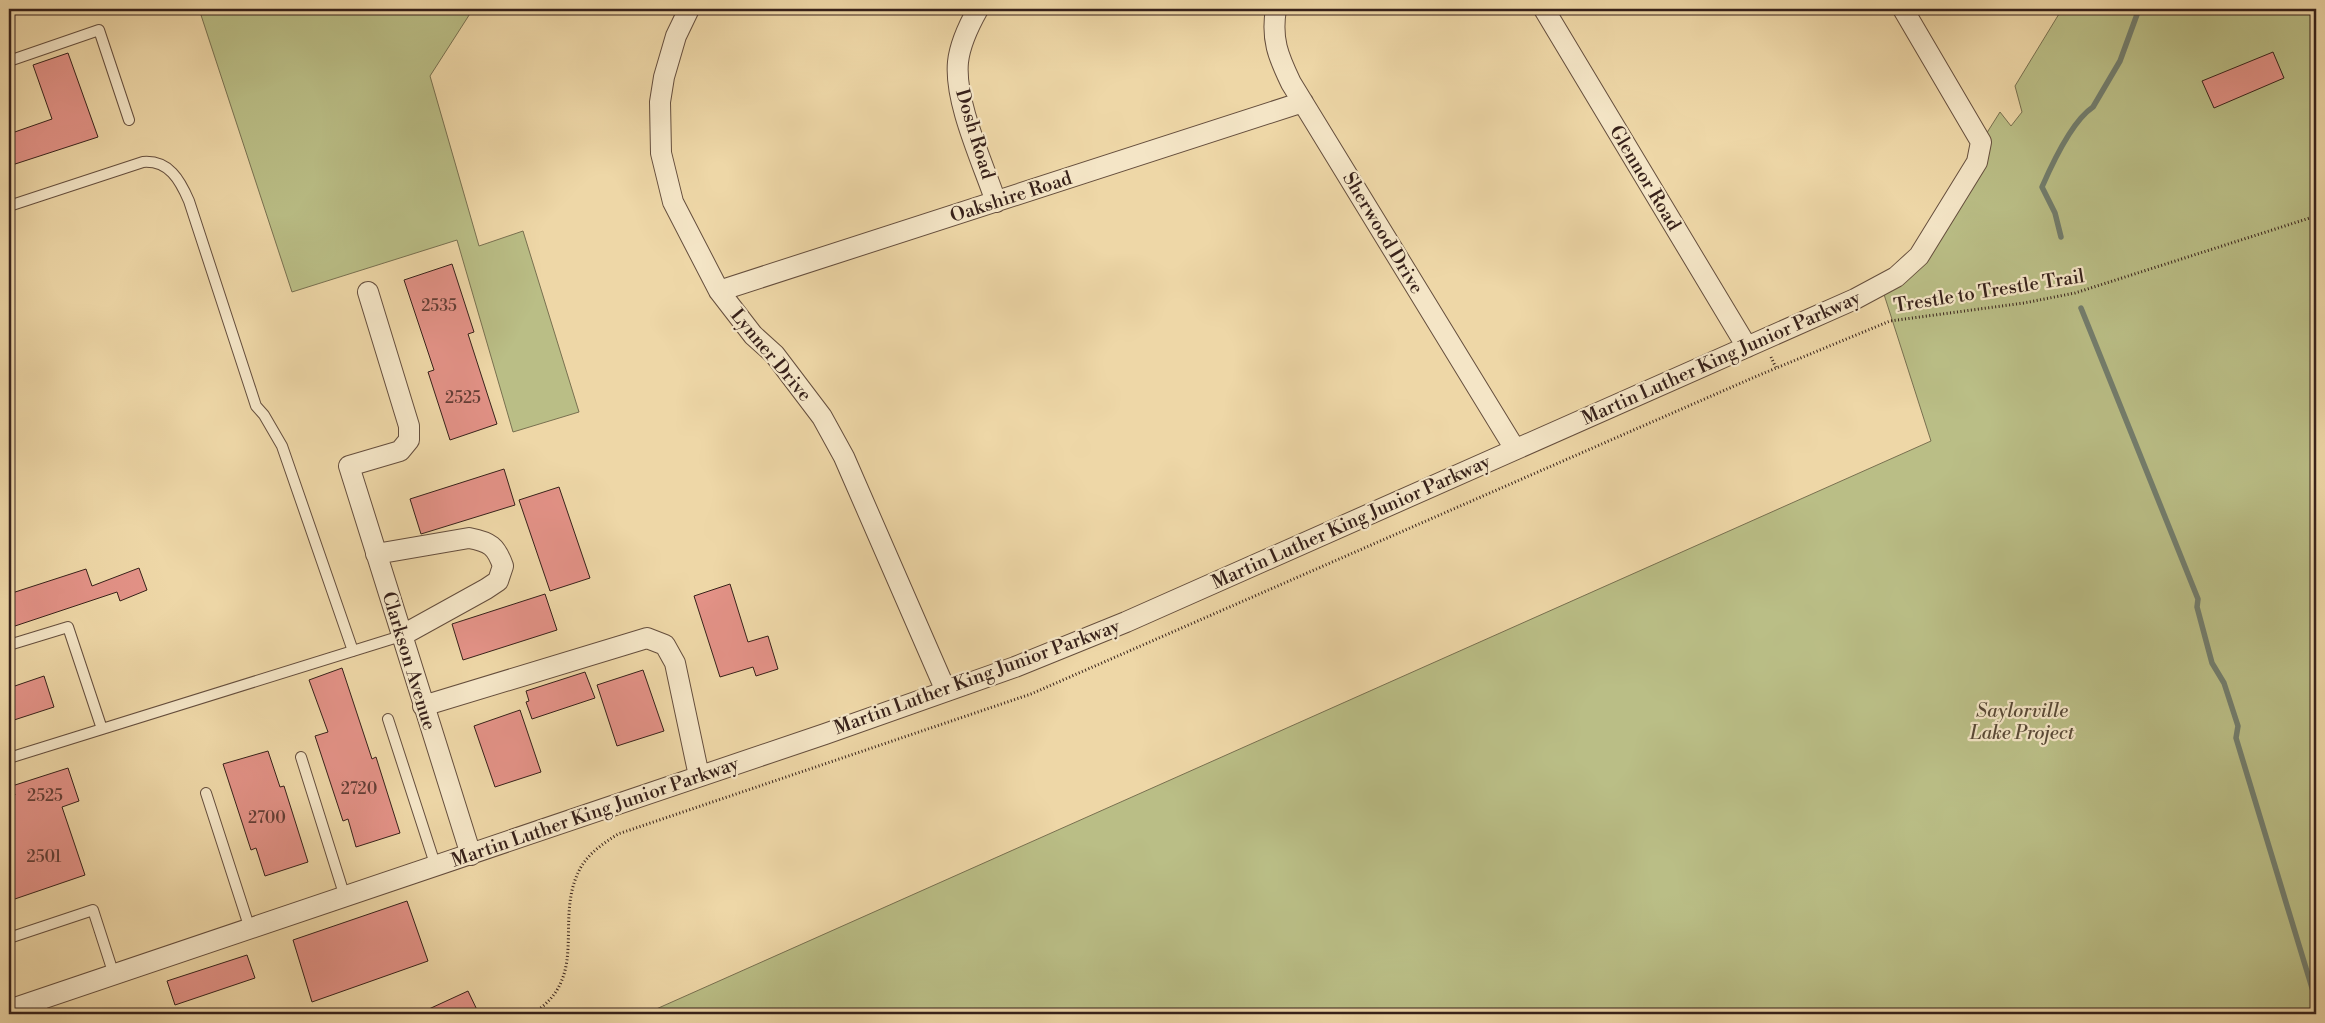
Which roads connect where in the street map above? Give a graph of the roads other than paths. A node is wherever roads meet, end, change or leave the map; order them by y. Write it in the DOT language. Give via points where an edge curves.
graph roads {
  1 [pos="689,9"];
  2 [pos="978,9"];
  3 [pos="1276,9"];
  4 [pos="1544,9"];
  5 [pos="1903,9"];
  6 [pos="9,61"];
  7 [pos="1303,102"];
  8 [pos="129,120"];
  9 [pos="996,202"];
  10 [pos="9,206"];
  11 [pos="368,292"];
  12 [pos="719,292"];
  13 [pos="1747,347"];
  14 [pos="1515,449"];
  15 [pos="376,554"];
  16 [pos="401,636"];
  17 [pos="9,645"];
  18 [pos="352,651"];
  19 [pos="946,691"];
  20 [pos="423,706"];
  21 [pos="388,719"];
  22 [pos="102,729"];
  23 [pos="301,757"];
  24 [pos="9,758"];
  25 [pos="699,776"];
  26 [pos="206,793"];
  27 [pos="471,855"];
  28 [pos="436,867"];
  29 [pos="345,897"];
  30 [pos="250,929"];
  31 [pos="9,938"];
  32 [pos="114,975"];
  33 [pos="42,1007"];
  34 [pos="9,1010"];
  1 -- 12 [label="street, Lynner Drive" via="676,36 664,77 660,102 662,153 673,202"];
  2 -- 9 [label="street, Dosh Road" via="962,42 958,63 960,95"];
  3 -- 7 [label="street, Sherwood Drive" via="1273,28 1278,57"];
  4 -- 13 [label="street, Glennor Road"];
  5 -- 13 [label="street, Martin Luther King Junior Parkway" via="1981,142 1977,162 1935,234 1919,256 1896,277"];
  6 -- 8 [label="lane" via="99,30"];
  7 -- 9 [label="street, Oakshire Road"];
  7 -- 14 [label="street, Sherwood Drive"];
  9 -- 12 [label="street, Oakshire Road"];
  10 -- 18 [label="lane" via="143,162 164,165 178,178 190,201 256,406 282,446"];
  11 -- 15 [label="street, Clarkson Avenue" via="409,426 409,440 400,451 349,466"];
  12 -- 19 [label="street, Lynner Drive" via="753,335 775,355 822,417 844,457"];
  13 -- 14 [label="street, Martin Luther King Junior Parkway"];
  14 -- 19 [label="street, Martin Luther King Junior Parkway" via="1126,622"];
  15 -- 16 [label="street, Clarkson Avenue"];
  15 -- 16 [label="street" via="469,538 484,541 498,550 503,566 498,581 486,590"];
  16 -- 18 [label="lane"];
  16 -- 20 [label="street, Clarkson Avenue"];
  17 -- 22 [label="lane" via="68,627"];
  18 -- 22 [label="lane"];
  19 -- 25 [label="street, Martin Luther King Junior Parkway"];
  20 -- 25 [label="street" via="647,638 665,645 675,663"];
  20 -- 27 [label="street, Clarkson Avenue"];
  21 -- 28 [label="lane"];
  22 -- 24 [label="lane"];
  23 -- 29 [label="lane"];
  25 -- 27 [label="street, Martin Luther King Junior Parkway"];
  26 -- 30 [label="lane"];
  27 -- 28 [label="street, Martin Luther King Junior Parkway"];
  28 -- 29 [label="street, Martin Luther King Junior Parkway"];
  29 -- 30 [label="street, Martin Luther King Junior Parkway"];
  30 -- 32 [label="street, Martin Luther King Junior Parkway"];
  31 -- 32 [label="lane" via="92,910"];
  32 -- 33 [label="street, Martin Luther King Junior Parkway"];
  33 -- 34 [label="street, Martin Luther King Junior Parkway"];
}
